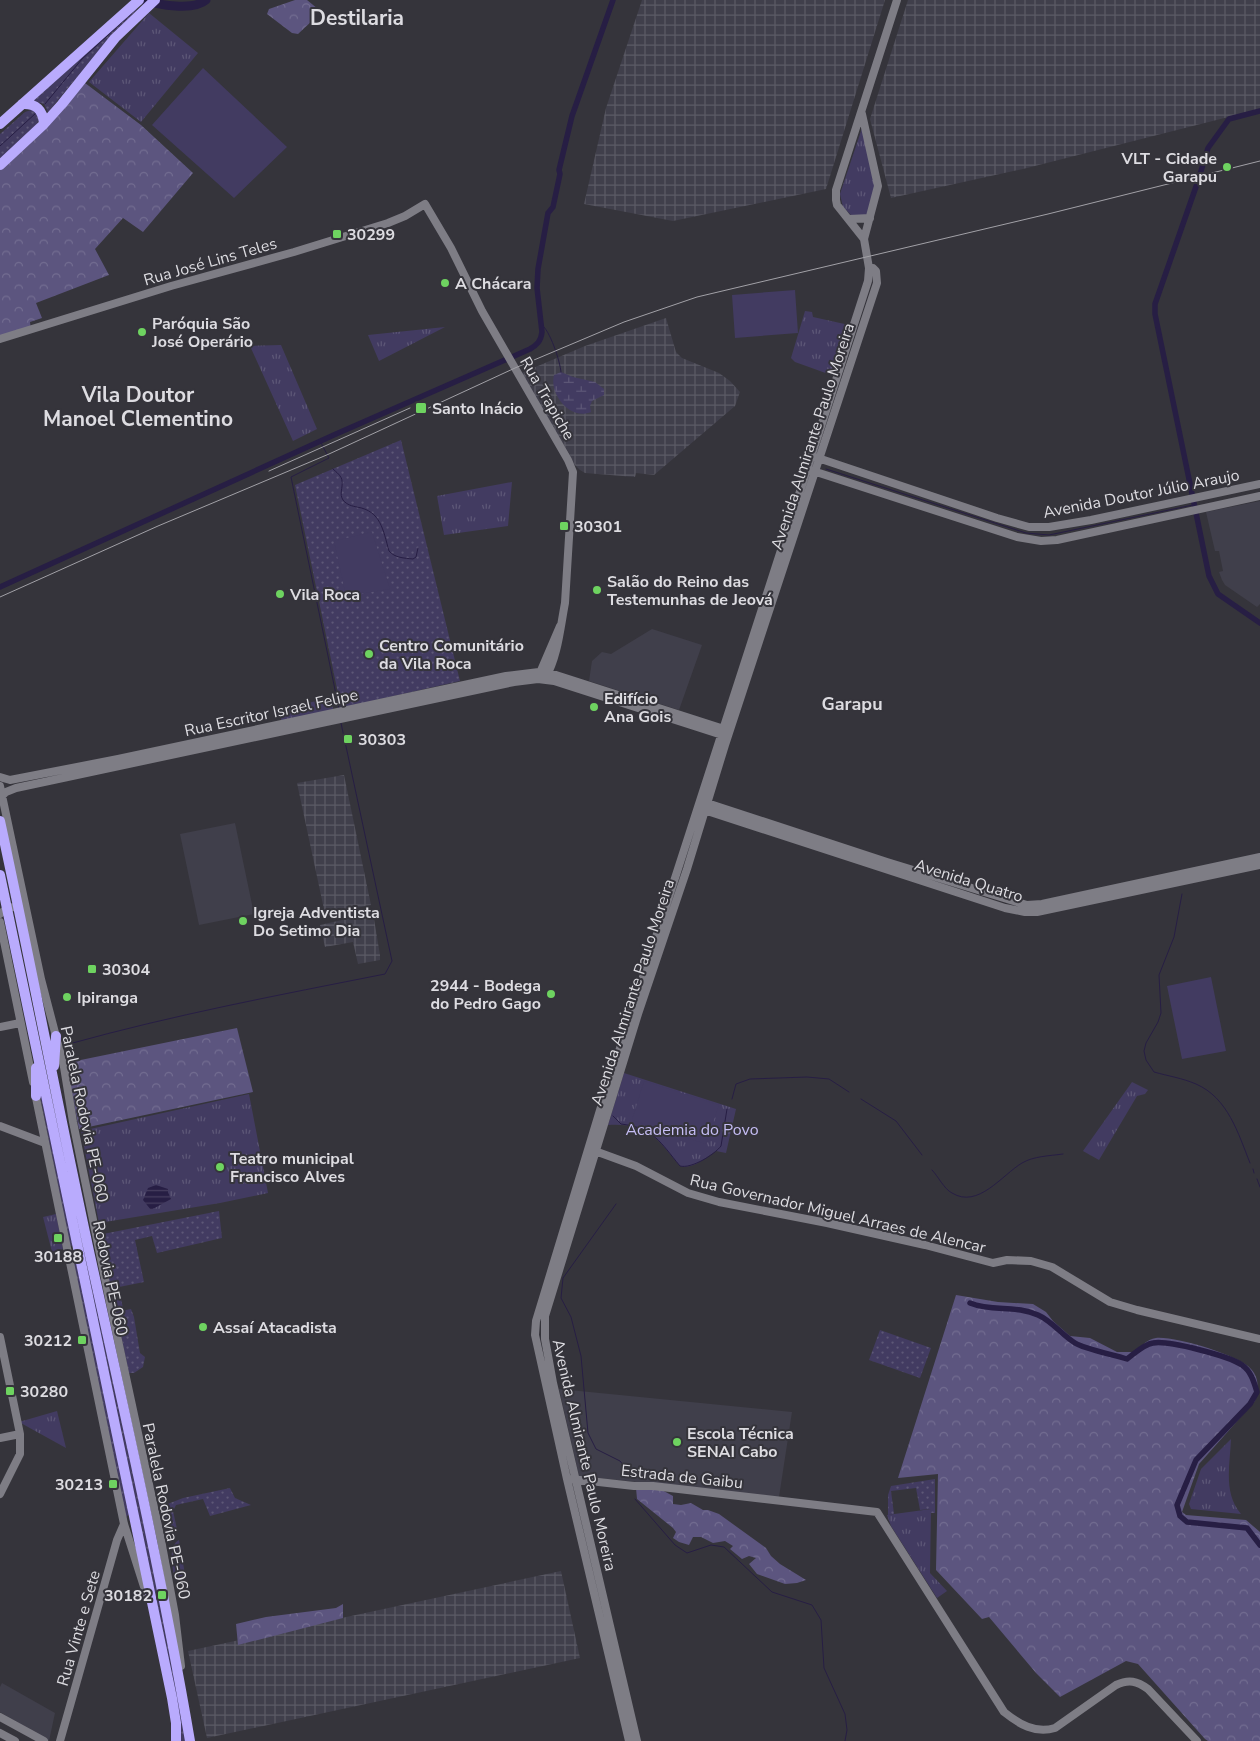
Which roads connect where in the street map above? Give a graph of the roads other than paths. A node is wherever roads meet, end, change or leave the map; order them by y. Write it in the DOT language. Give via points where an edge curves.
graph roads {
  1 [pos="155,0"];
  2 [pos="898,0"];
  3 [pos="135,3"];
  4 [pos="22,104"];
  5 [pos="862,114"];
  6 [pos="0,124"];
  7 [pos="44,124"];
  8 [pos="0,165"];
  9 [pos="425,204"];
  10 [pos="870,218"];
  11 [pos="849,220"];
  12 [pos="864,239"];
  13 [pos="0,339"];
  14 [pos="816,457"];
  15 [pos="811,470"];
  16 [pos="1260,484"];
  17 [pos="1260,496"];
  18 [pos="543,676"];
  19 [pos="334,717"];
  20 [pos="723,732"];
  21 [pos="0,777"];
  22 [pos="0,786"];
  23 [pos="2,796"];
  24 [pos="706,806"];
  25 [pos="0,821"];
  26 [pos="1260,857"];
  27 [pos="1260,864"];
  28 [pos="0,875"];
  29 [pos="23,908"];
  30 [pos="4,912"];
  31 [pos="0,922"];
  32 [pos="20,1023"];
  33 [pos="0,1027"];
  34 [pos="56,1036"];
  35 [pos="36,1047"];
  36 [pos="53,1079"];
  37 [pos="36,1096"];
  38 [pos="0,1126"];
  39 [pos="45,1143"];
  40 [pos="595,1151"];
  41 [pos="97,1234"];
  42 [pos="89,1249"];
  43 [pos="67,1250"];
  44 [pos="78,1253"];
  45 [pos="0,1337"];
  46 [pos="1260,1340"];
  47 [pos="20,1434"];
  48 [pos="0,1438"];
  49 [pos="571,1479"];
  50 [pos="0,1494"];
  51 [pos="124,1524"];
  52 [pos="155,1620"];
  53 [pos="181,1685"];
  54 [pos="0,1717"];
  55 [pos="0,1733"];
  56 [pos="15,1741"];
  57 [pos="44,1741"];
  58 [pos="60,1741"];
  59 [pos="176,1741"];
  60 [pos="190,1741"];
  61 [pos="630,1741"];
  62 [pos="637,1741"];
  63 [pos="1197,1741"];
  1 -- 7 [label="highway" via="115,38"];
  2 -- 5 [label="street, Avenida Almirante Paulo Moreira"];
  3 -- 4 [label="highway"];
  4 -- 6 [label="highway"];
  4 -- 7 [label="highway" via="39,108"];
  5 -- 10 [label="street, Avenida Almirante Paulo Moreira" via="878,182 878,194"];
  5 -- 11 [label="street, Avenida Almirante Paulo Moreira" via="836,190 837,205"];
  7 -- 8 [label="highway"];
  9 -- 13 [label="street, Rua José Lins Teles" via="388,223"];
  9 -- 18 [label="street, Rua Trapiche" via="573,472 561,633"];
  10 -- 11 [label="street"];
  10 -- 12 [label="street, Avenida Almirante Paulo Moreira"];
  11 -- 12 [label="street, Avenida Almirante Paulo Moreira"];
  12 -- 14 [label="street, Avenida Almirante Paulo Moreira" via="870,268 868,281"];
  14 -- 15 [label="street, Avenida Almirante Paulo Moreira"];
  14 -- 16 [label="street, Avenida Doutor Júlio Araujo" via="1029,527 1091,520"];
  15 -- 17 [label="street, Avenida Doutor Júlio Araujo" via="1028,540 1057,540"];
  15 -- 20 [label="street, Avenida Almirante Paulo Moreira"];
  15 -- 24 [label="street, Avenida Almirante Paulo Moreira"];
  18 -- 19 [label="street, Rua Escritor Israel Felipe" via="524,673"];
  18 -- 20 [label="street"];
  19 -- 21 [label="street, Rua Escritor Israel Felipe" via="10,780"];
  19 -- 23 [label="street, Rua Escritor Israel Felipe" via="16,788"];
  20 -- 49 [label="street, Avenida Almirante Paulo Moreira" via="601,1107 536,1321 535,1335"];
  22 -- 23 [label="street, Paralela Rodovia PE-060"];
  23 -- 29 [label="street, Paralela Rodovia PE-060"];
  24 -- 26 [label="street, Avenida Quatro" via="1027,905"];
  24 -- 27 [label="street, Avenida Quatro" via="1005,908 1025,912"];
  24 -- 40 [label="street, Avenida Almirante Paulo Moreira"];
  25 -- 29 [label="highway, Rodovia PE-060"];
  28 -- 30 [label="highway, Rodovia PE-060"];
  29 -- 30 [label="street"];
  29 -- 34 [label="street, Paralela Rodovia PE-060"];
  29 -- 36 [label="highway, Rodovia PE-060"];
  30 -- 35 [label="highway, Rodovia PE-060"];
  31 -- 32 [label="street"];
  32 -- 33 [label="street"];
  32 -- 37 [label="street"];
  34 -- 36 [label="highway"];
  34 -- 41 [label="street, Paralela Rodovia PE-060"];
  35 -- 37 [label="highway"];
  35 -- 44 [label="highway, Rodovia PE-060"];
  36 -- 42 [label="highway, Rodovia PE-060"];
  37 -- 39 [label="street"];
  38 -- 39 [label="street"];
  39 -- 43 [label="street"];
  40 -- 46 [label="street, Rua Governador Miguel Arraes de Alencar" via="636,1166 696,1196 993,1263 1030,1261 1052,1267 1110,1302"];
  40 -- 49 [label="street, Avenida Almirante Paulo Moreira" via="547,1308 544,1332"];
  41 -- 42 [label="street"];
  41 -- 53 [label="street, Paralela Rodovia PE-060" via="173,1605"];
  42 -- 44 [label="street"];
  42 -- 53 [label="highway, Rodovia PE-060"];
  43 -- 44 [label="street"];
  43 -- 51 [label="street"];
  44 -- 52 [label="highway, Rodovia PE-060"];
  45 -- 47 [label="street"];
  47 -- 48 [label="street"];
  47 -- 50 [label="street" via="20,1454"];
  49 -- 61 [label="street, Avenida Almirante Paulo Moreira"];
  49 -- 62 [label="street, Avenida Almirante Paulo Moreira"];
  49 -- 63 [label="street, Estrada de Gaibu" via="879,1513 1004,1712 1021,1725 1046,1731 1055,1728 1116,1685 1131,1681 1139,1682 1148,1689"];
  51 -- 52 [label="street"];
  51 -- 58 [label="street, Rua Vinte e Sete"];
  52 -- 59 [label="highway, Rodovia PE-060" via="176,1723"];
  53 -- 60 [label="highway, Rodovia PE-060"];
  54 -- 57 [label="street"];
  55 -- 56 [label="street"];
}
